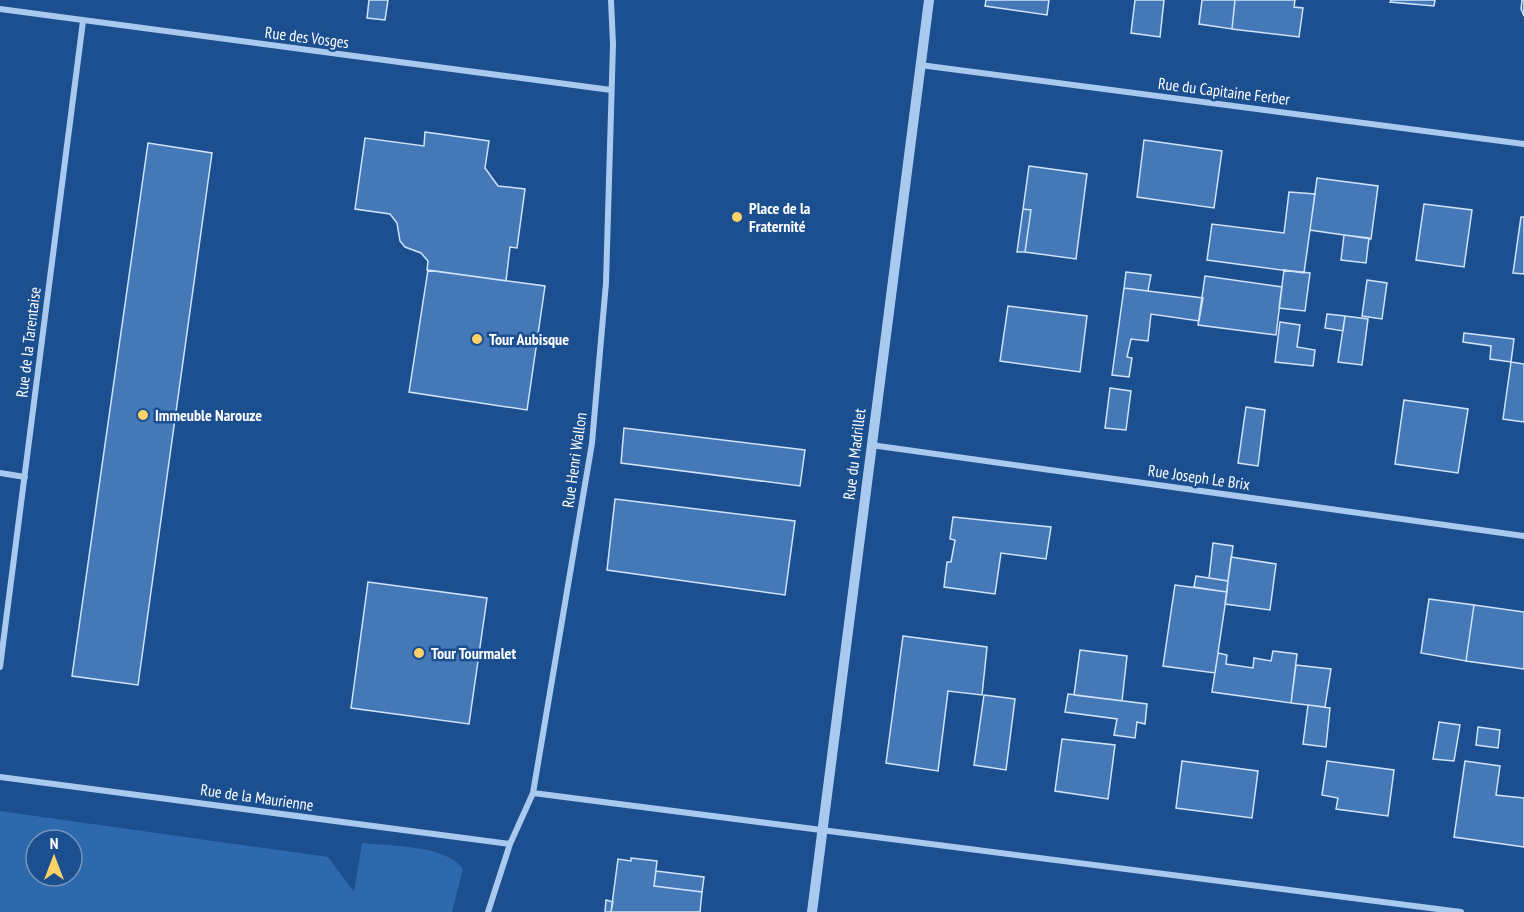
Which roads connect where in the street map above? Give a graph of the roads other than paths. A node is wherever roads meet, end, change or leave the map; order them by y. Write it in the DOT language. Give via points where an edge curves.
graph roads {
  1 [pos="611,0"];
  2 [pos="929,0"];
  3 [pos="0,9"];
  4 [pos="83,21"];
  5 [pos="920,65"];
  6 [pos="611,90"];
  7 [pos="1524,144"];
  8 [pos="871,445"];
  9 [pos="0,473"];
  10 [pos="25,477"];
  11 [pos="1524,536"];
  12 [pos="0,667"];
  13 [pos="0,777"];
  14 [pos="533,793"];
  15 [pos="822,831"];
  16 [pos="510,844"];
  17 [pos="488,912"];
  18 [pos="812,912"];
  19 [pos="1461,912"];
  1 -- 6 [label="street, Rue Henri Wallon"];
  2 -- 5 [label="street, Rue du Madrillet"];
  3 -- 4 [label="street, Rue des Vosges"];
  4 -- 6 [label="street, Rue des Vosges"];
  4 -- 10 [label="street, Rue de la Tarentaise"];
  5 -- 7 [label="street, Rue du Capitaine Ferber"];
  5 -- 8 [label="street, Rue du Madrillet"];
  6 -- 14 [label="street, Rue Henri Wallon" via="606,283 592,442"];
  8 -- 11 [label="street, Rue Joseph Le Brix"];
  8 -- 15 [label="street, Rue du Madrillet"];
  9 -- 10 [label="street"];
  10 -- 12 [label="street, Rue de la Tarentaise"];
  13 -- 16 [label="street, Rue de la Maurienne"];
  14 -- 15 [label="street"];
  14 -- 16 [label="street, Rue Henri Wallon"];
  15 -- 18 [label="street, Rue du Madrillet"];
  15 -- 19 [label="street"];
  16 -- 17 [label="street, Rue Henri Wallon"];
}
